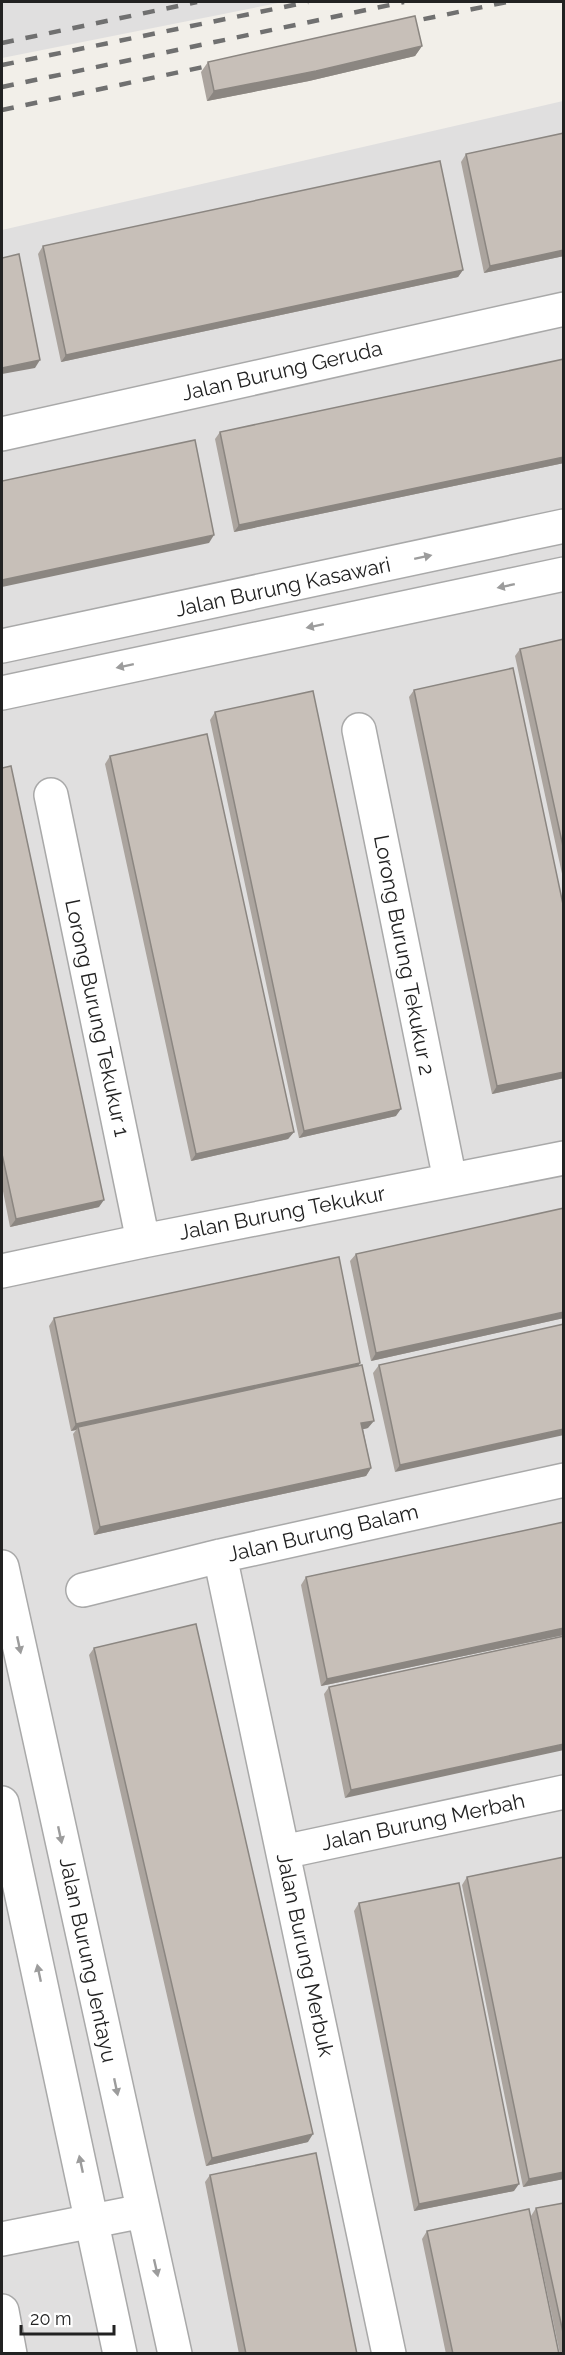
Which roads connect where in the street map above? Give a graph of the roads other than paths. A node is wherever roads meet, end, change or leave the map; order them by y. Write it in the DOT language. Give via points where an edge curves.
graph roads {
  1 [pos="564,309"];
  2 [pos="2,434"];
  3 [pos="564,526"];
  4 [pos="564,574"];
  5 [pos="2,646"];
  6 [pos="2,693"];
  7 [pos="359,730"];
  8 [pos="51,795"];
  9 [pos="564,1158"];
  10 [pos="450,1180"];
  11 [pos="143,1241"];
  12 [pos="2,1271"];
  13 [pos="564,1480"];
  14 [pos="220,1556"];
  15 [pos="2,1567"];
  16 [pos="83,1590"];
  17 [pos="564,1792"];
  18 [pos="2,1803"];
  19 [pos="284,1852"];
  20 [pos="143,2211"];
  21 [pos="93,2221"];
  22 [pos="2,2239"];
  23 [pos="2,2311"];
  24 [pos="10,2354"];
  25 [pos="120,2354"];
  26 [pos="175,2354"];
  27 [pos="389,2354"];
  1 -- 2 [label="street, Jalan Burung Geruda"];
  5 -- 3 [label="street, Jalan Burung Kasawari, one-way"];
  4 -- 6 [label="street, one-way"];
  7 -- 10 [label="street, Lorong Burung Tekukur 2"];
  8 -- 11 [label="street, Lorong Burung Tekukur 1"];
  9 -- 10 [label="street, Jalan Burung Tekukur"];
  10 -- 11 [label="street, Jalan Burung Tekukur"];
  11 -- 12 [label="street, Jalan Burung Tekukur"];
  13 -- 14 [label="street, Jalan Burung Balam"];
  14 -- 16 [label="street, Jalan Burung Balam"];
  14 -- 19 [label="street, Jalan Burung Merbuk"];
  15 -- 20 [label="street, Jalan Burung Jentayu, one-way"];
  17 -- 19 [label="street, Jalan Burung Merbah"];
  21 -- 18 [label="street, one-way"];
  19 -- 27 [label="street, Jalan Burung Merbuk"];
  20 -- 21 [label="street"];
  20 -- 26 [label="street, Jalan Burung Jentayu, one-way"];
  21 -- 22 [label="street"];
  21 -- 25 [label="street"];
  23 -- 24 [label="street"];
}
